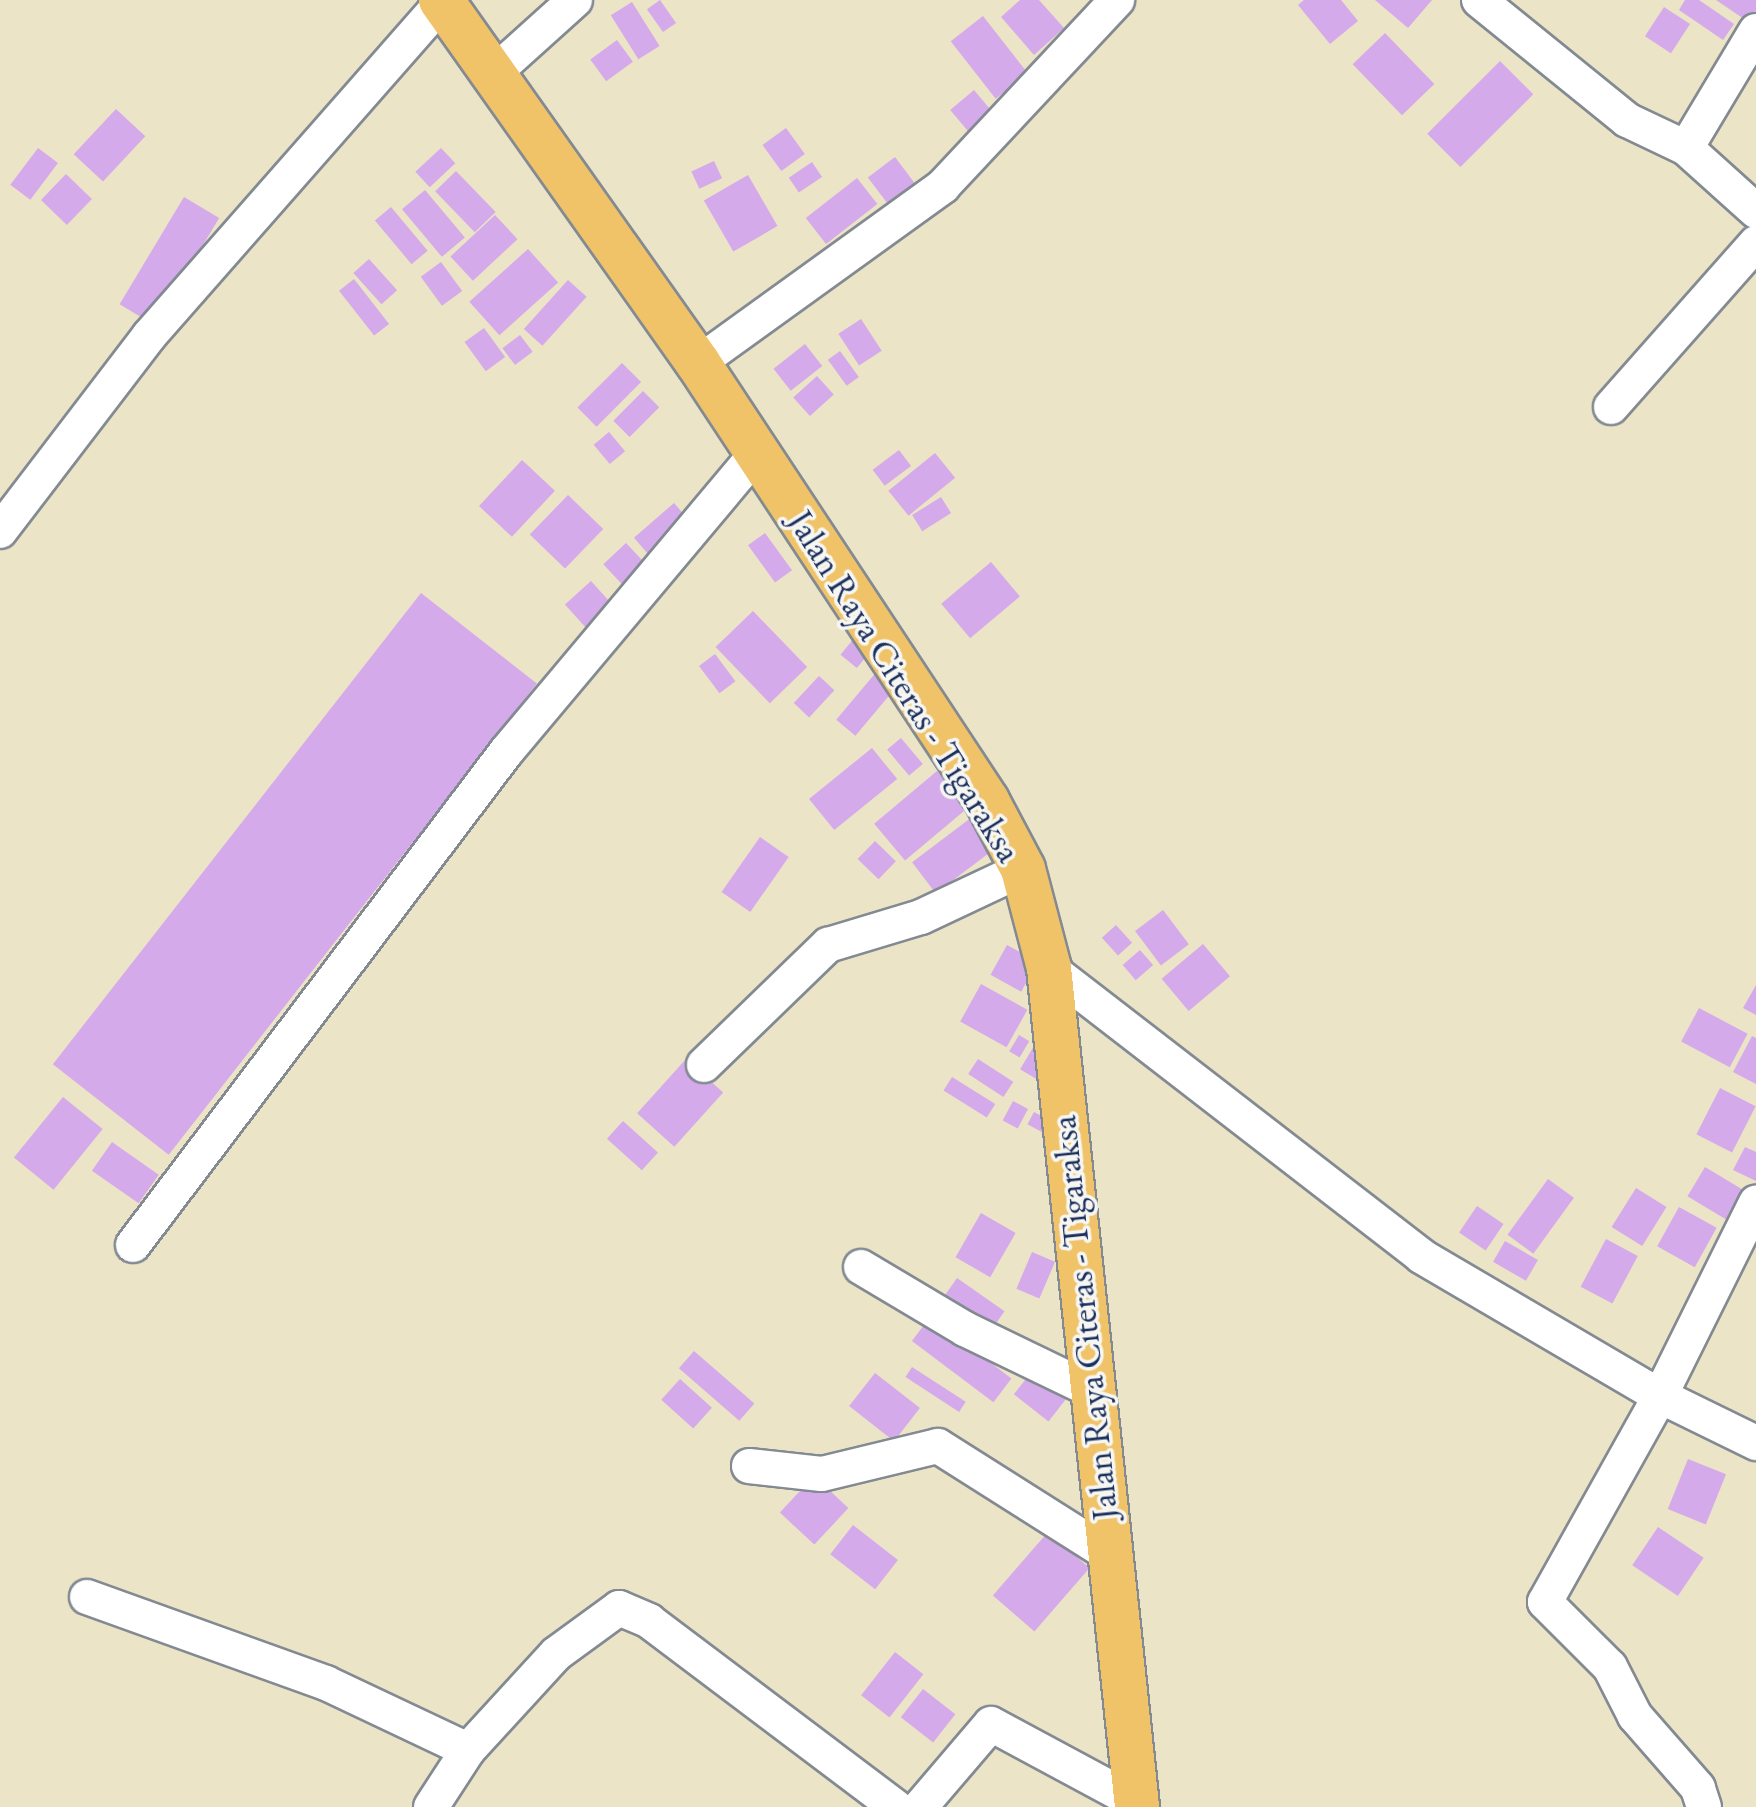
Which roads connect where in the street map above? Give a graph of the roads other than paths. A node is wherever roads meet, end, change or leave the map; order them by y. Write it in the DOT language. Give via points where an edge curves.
graph roads {
  1 [pos="575,0"];
  2 [pos="1117,0"];
  3 [pos="1479,0"];
  4 [pos="442,1"];
  5 [pos="1756,31"];
  6 [pos="494,73"];
  7 [pos="1686,148"];
  8 [pos="1756,211"];
  9 [pos="1756,243"];
  10 [pos="698,363"];
  11 [pos="1611,407"];
  12 [pos="756,454"];
  13 [pos="0,531"];
  14 [pos="1023,869"];
  15 [pos="1049,968"];
  16 [pos="704,1065"];
  17 [pos="1756,1203"];
  18 [pos="133,1245"];
  19 [pos="861,1267"];
  20 [pos="1089,1389"];
  21 [pos="1660,1396"];
  22 [pos="1756,1443"];
  23 [pos="749,1466"];
  24 [pos="1109,1554"];
  25 [pos="87,1597"];
  26 [pos="468,1750"];
  27 [pos="1137,1805"];
  28 [pos="431,1807"];
  29 [pos="896,1807"];
  30 [pos="920,1807"];
  31 [pos="1704,1807"];
  1 -- 6 [label="street"];
  2 -- 10 [label="street" via="943,186"];
  3 -- 7 [label="street" via="1627,120"];
  4 -- 6 [label="main road, Jalan Raya Citeras - Tigaraksa"];
  4 -- 13 [label="street" via="149,336"];
  5 -- 7 [label="street"];
  6 -- 10 [label="main road, Jalan Raya Citeras - Tigaraksa"];
  7 -- 8 [label="street"];
  9 -- 11 [label="street"];
  10 -- 12 [label="main road, Jalan Raya Citeras - Tigaraksa"];
  12 -- 14 [label="main road, Jalan Raya Citeras - Tigaraksa" via="987,801"];
  12 -- 18 [label="street" via="506,752"];
  14 -- 15 [label="main road, Jalan Raya Citeras - Tigaraksa"];
  14 -- 16 [label="street" via="921,917 828,945"];
  15 -- 20 [label="main road, Jalan Raya Citeras - Tigaraksa"];
  15 -- 21 [label="street" via="1421,1256"];
  17 -- 21 [label="street"];
  19 -- 20 [label="street" via="965,1329"];
  20 -- 24 [label="main road, Jalan Raya Citeras - Tigaraksa"];
  21 -- 22 [label="street"];
  21 -- 31 [label="street" via="1545,1602 1610,1667 1635,1716 1698,1788"];
  23 -- 24 [label="street" via="822,1474 938,1446"];
  24 -- 27 [label="main road, Jalan Raya Citeras - Tigaraksa"];
  25 -- 26 [label="street" via="326,1683"];
  26 -- 28 [label="street"];
  26 -- 29 [label="street" via="603,1612 632,1609"];
  27 -- 30 [label="street" via="991,1724"];
}
